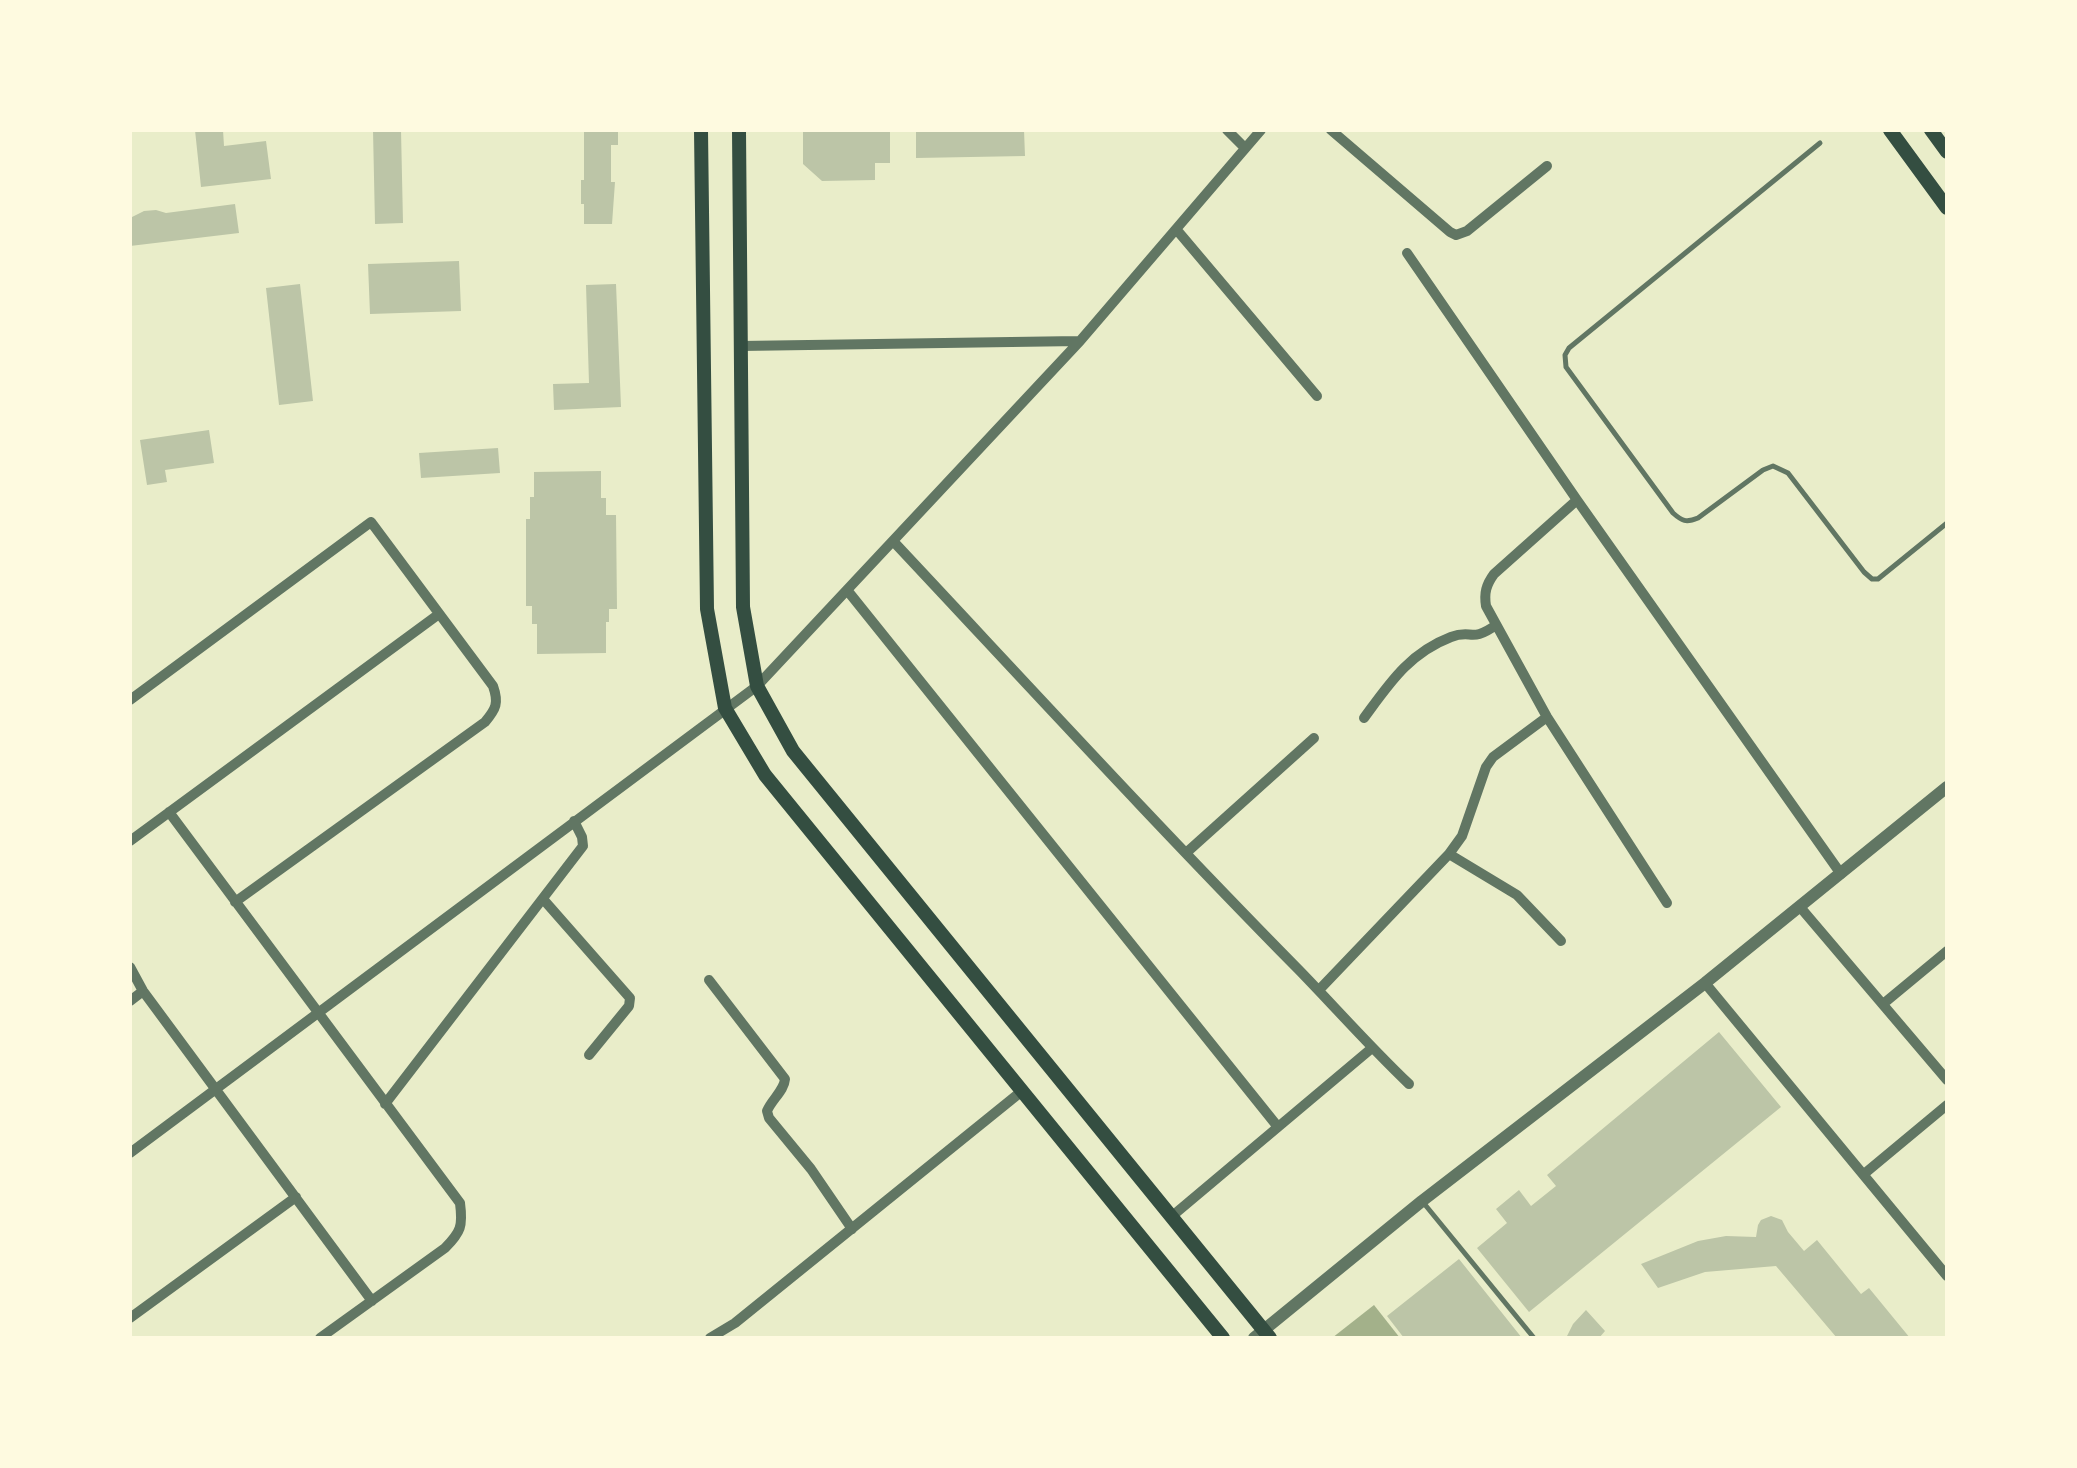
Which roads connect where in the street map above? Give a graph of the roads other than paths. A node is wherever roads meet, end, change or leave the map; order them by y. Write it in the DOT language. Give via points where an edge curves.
graph roads {
  1 [pos="701,130"];
  2 [pos="738,130"];
  3 [pos="1227,130"];
  4 [pos="1261,130"];
  5 [pos="1331,130"];
  6 [pos="1890,130"];
  7 [pos="1931,130"];
  8 [pos="1820,143"];
  9 [pos="1245,148"];
  10 [pos="1947,152"];
  11 [pos="1547,166"];
  12 [pos="1947,208"];
  13 [pos="1176,229"];
  14 [pos="1407,253"];
  15 [pos="1080,341"];
  16 [pos="740,346"];
  17 [pos="1317,396"];
  18 [pos="1577,500"];
  19 [pos="1947,523"];
  20 [pos="893,541"];
  21 [pos="847,590"];
  22 [pos="439,614"];
  23 [pos="1496,625"];
  24 [pos="757,686"];
  25 [pos="130,700"];
  26 [pos="725,708"];
  27 [pos="1547,717"];
  28 [pos="1364,718"];
  29 [pos="1314,738"];
  30 [pos="1947,787"];
  31 [pos="169,812"];
  32 [pos="574,821"];
  33 [pos="130,840"];
  34 [pos="1186,853"];
  35 [pos="1449,854"];
  36 [pos="1841,874"];
  37 [pos="543,899"];
  38 [pos="236,902"];
  39 [pos="1667,903"];
  40 [pos="1800,907"];
  41 [pos="1561,942"];
  42 [pos="1947,951"];
  43 [pos="130,966"];
  44 [pos="709,980"];
  45 [pos="1705,983"];
  46 [pos="1319,990"];
  47 [pos="144,991"];
  48 [pos="130,1001"];
  49 [pos="1882,1004"];
  50 [pos="317,1013"];
  51 [pos="1372,1048"];
  52 [pos="589,1056"];
  53 [pos="1947,1080"];
  54 [pos="1409,1084"];
  55 [pos="215,1089"];
  56 [pos="1022,1091"];
  57 [pos="385,1104"];
  58 [pos="1947,1106"];
  59 [pos="1278,1127"];
  60 [pos="130,1153"];
  61 [pos="1864,1174"];
  62 [pos="296,1197"];
  63 [pos="1422,1201"];
  64 [pos="1171,1217"];
  65 [pos="852,1228"];
  66 [pos="1947,1276"];
  67 [pos="372,1301"];
  68 [pos="130,1318"];
  69 [pos="1262,1336"];
  70 [pos="320,1338"];
  71 [pos="710,1338"];
  72 [pos="1224,1338"];
  73 [pos="1534,1338"];
  1 -- 26 [label="main road" via="707,609"];
  2 -- 16 [label="main road"];
  3 -- 9 [label="street"];
  4 -- 9 [label="street"];
  5 -- 11 [label="street" via="1456,235"];
  6 -- 12 [label="main road"];
  7 -- 10 [label="main road"];
  8 -- 19 [label="lane" via="1569,348 1566,367 1682,521 1698,518 1773,466 1788,474 1864,572 1878,580"];
  9 -- 13 [label="street"];
  13 -- 15 [label="street"];
  13 -- 17 [label="street"];
  14 -- 18 [label="street"];
  15 -- 16 [label="street"];
  15 -- 20 [label="street"];
  16 -- 24 [label="main road" via="743,607"];
  18 -- 23 [label="street" via="1487,583 1486,606"];
  18 -- 36 [label="street"];
  20 -- 21 [label="street"];
  20 -- 34 [label="street"];
  21 -- 24 [label="street"];
  21 -- 59 [label="street"];
  22 -- 25 [label="street" via="372,522"];
  22 -- 31 [label="street"];
  22 -- 38 [label="street" via="492,686 496,709"];
  23 -- 27 [label="street"];
  23 -- 28 [label="street" via="1482,635 1451,637 1408,662"];
  24 -- 26 [label="street"];
  24 -- 64 [label="main road" via="793,751"];
  26 -- 32 [label="street"];
  26 -- 56 [label="main road" via="765,774"];
  27 -- 35 [label="street" via="1486,767"];
  27 -- 39 [label="street"];
  29 -- 34 [label="street"];
  30 -- 36 [label="street"];
  31 -- 33 [label="street"];
  31 -- 38 [label="street"];
  32 -- 37 [label="street" via="583,846"];
  32 -- 50 [label="street"];
  34 -- 46 [label="street"];
  35 -- 41 [label="street" via="1516,895"];
  35 -- 46 [label="street"];
  36 -- 40 [label="street"];
  37 -- 52 [label="street" via="630,998"];
  37 -- 57 [label="street"];
  38 -- 50 [label="street"];
  40 -- 45 [label="street"];
  40 -- 49 [label="street"];
  42 -- 49 [label="street"];
  43 -- 47 [label="street"];
  44 -- 65 [label="street" via="786,1079 767,1111 770,1118"];
  45 -- 61 [label="street"];
  45 -- 63 [label="street"];
  46 -- 51 [label="street"];
  47 -- 48 [label="street"];
  47 -- 55 [label="street"];
  49 -- 53 [label="street"];
  50 -- 55 [label="street"];
  50 -- 57 [label="street"];
  51 -- 54 [label="street"];
  51 -- 59 [label="street"];
  55 -- 60 [label="street"];
  55 -- 62 [label="street"];
  56 -- 65 [label="street"];
  56 -- 72 [label="main road"];
  57 -- 67 [label="street" via="460,1203 462,1219 445,1248"];
  58 -- 61 [label="street"];
  59 -- 64 [label="street"];
  61 -- 66 [label="street"];
  62 -- 67 [label="street"];
  62 -- 68 [label="street"];
  63 -- 69 [label="street"];
  63 -- 73 [label="lane"];
  64 -- 69 [label="main road"];
  65 -- 71 [label="street"];
  67 -- 70 [label="street"];
}
